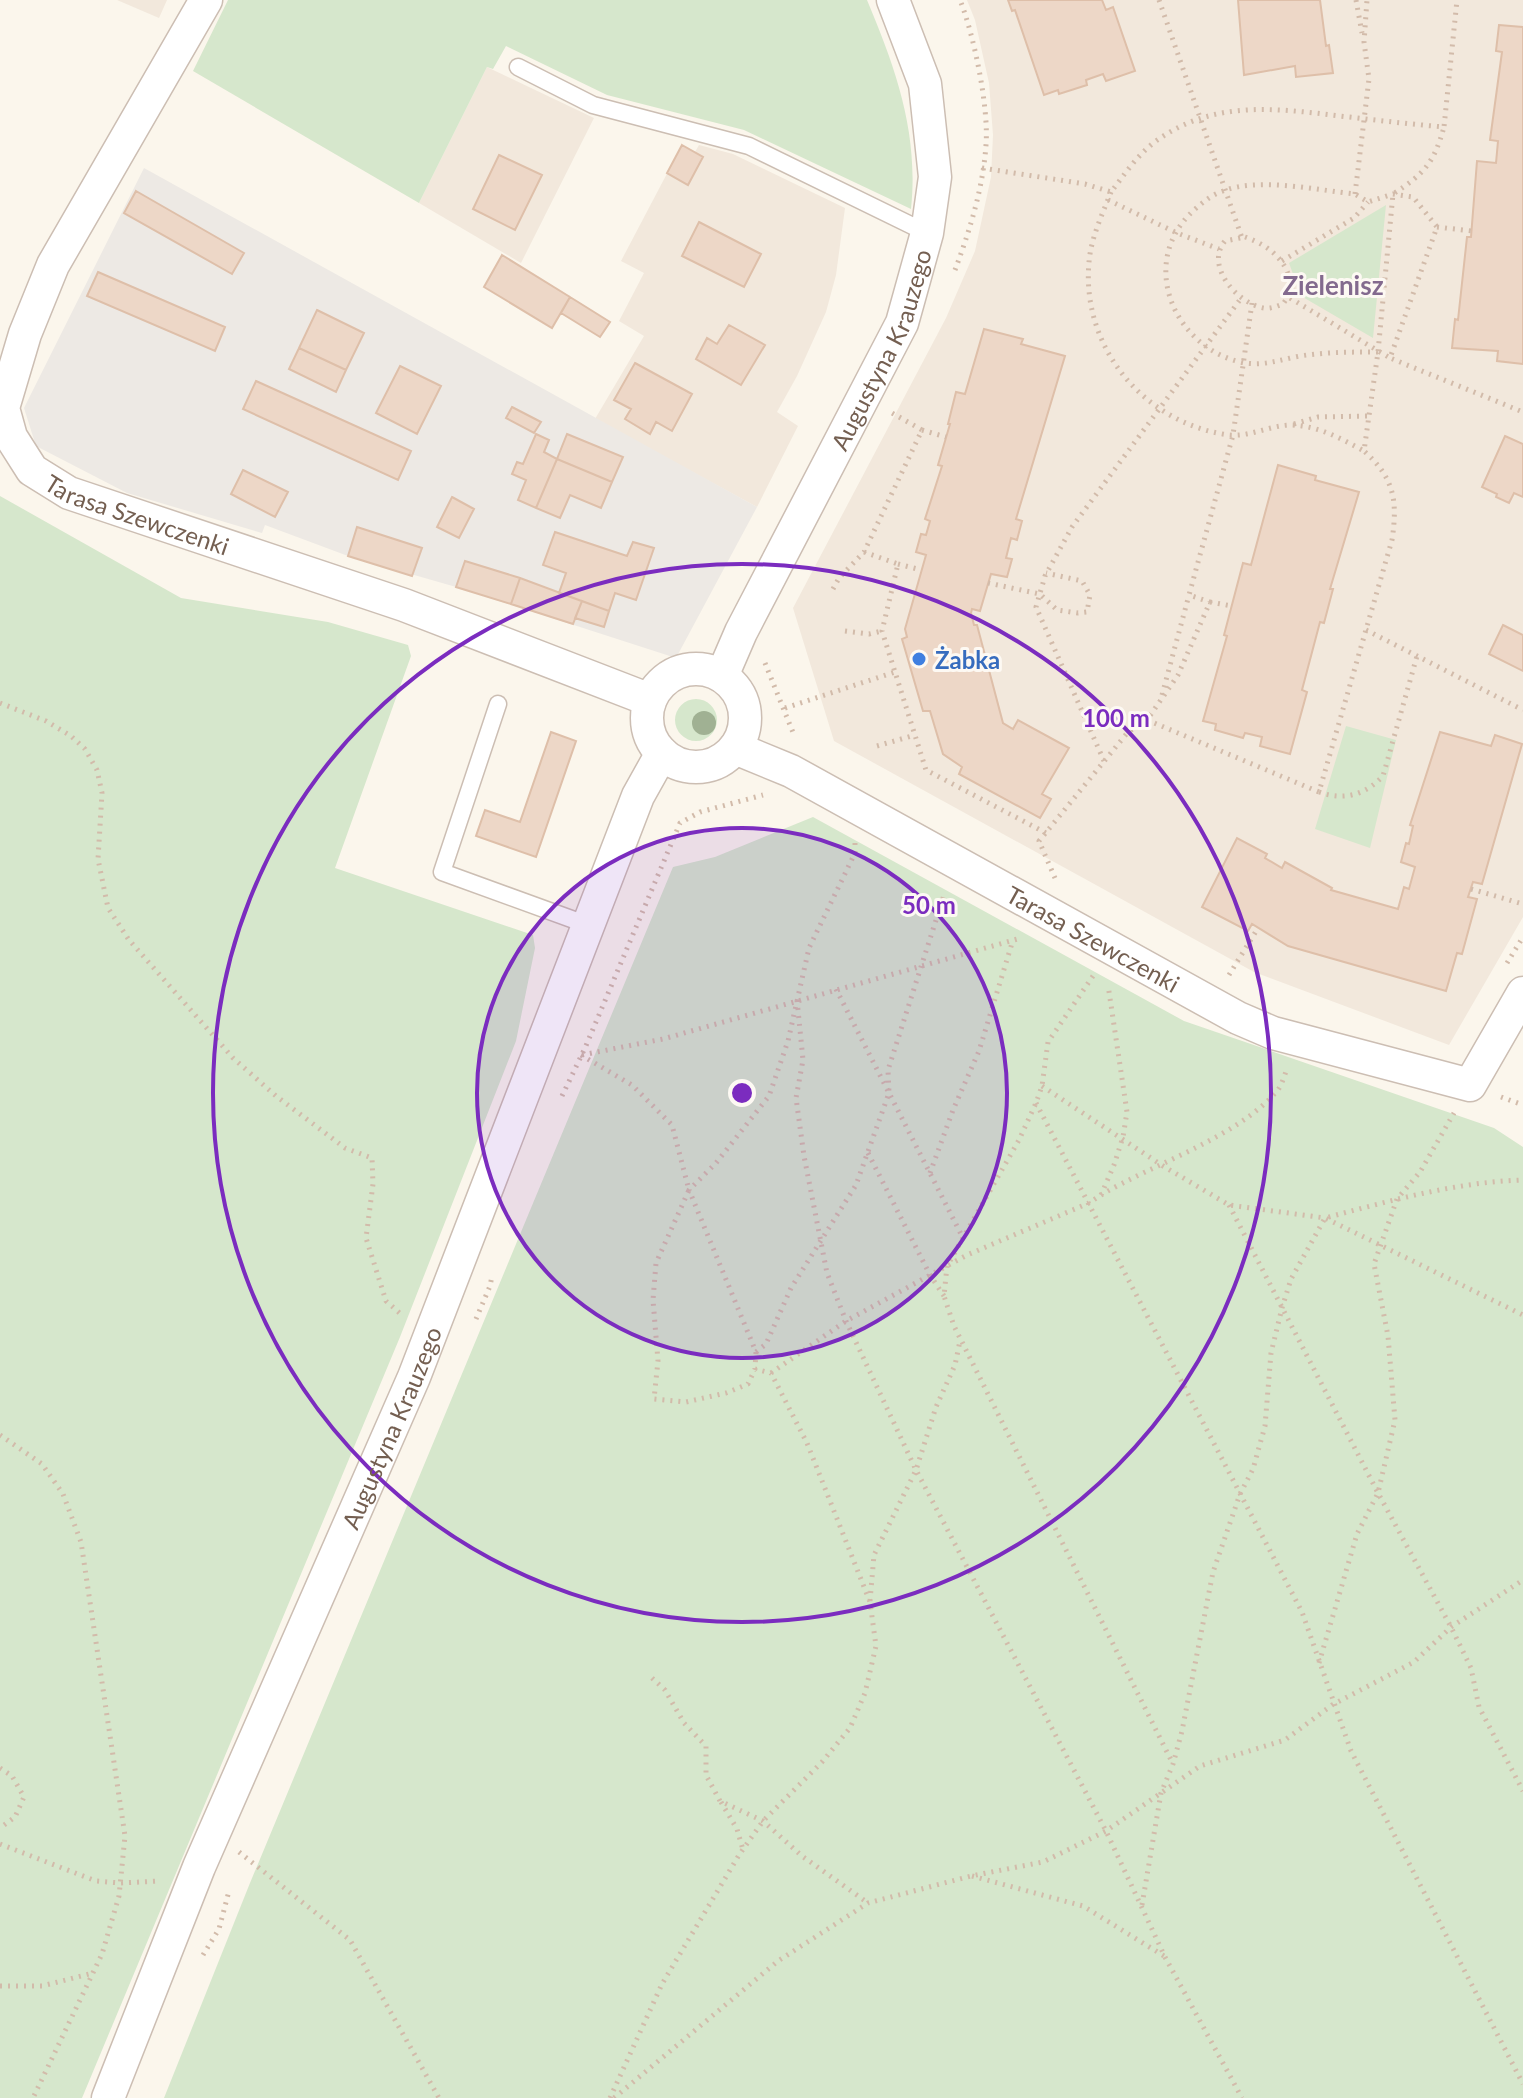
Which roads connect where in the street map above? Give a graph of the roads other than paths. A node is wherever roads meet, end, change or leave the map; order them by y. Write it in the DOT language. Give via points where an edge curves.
graph roads {
  1 [pos="206,0"];
  2 [pos="893,0"];
  3 [pos="518,67"];
  4 [pos="927,233"];
  5 [pos="722,676"];
  6 [pos="650,700"];
  7 [pos="498,704"];
  8 [pos="735,748"];
  9 [pos="662,753"];
  10 [pos="588,925"];
  11 [pos="1512,984"];
  12 [pos="108,2098"];
  1 -- 6 [label="street, Tarasa Szewczenki" via="53,265 3,408 11,437 32,470 69,493 404,605"];
  2 -- 4 [label="street, Augustyna Krauzego" via="925,84 935,177"];
  3 -- 4 [label="lane" via="593,105 749,146"];
  4 -- 5 [label="street, Augustyna Krauzego" via="902,323"];
  5 -- 6 [label="street" via="689,669 672,674"];
  5 -- 8 [label="street" via="734,686 746,717"];
  6 -- 9 [label="street" via="648,728"];
  7 -- 10 [label="lane" via="442,872"];
  8 -- 9 [label="street" via="715,763 691,767"];
  8 -- 11 [label="street, Tarasa Szewczenki" via="857,807 1073,927 1108,954 1273,1033 1470,1085"];
  9 -- 10 [label="street, Augustyna Krauzego" via="638,796"];
  10 -- 12 [label="street, Augustyna Krauzego" via="414,1377 199,1867"];
}
